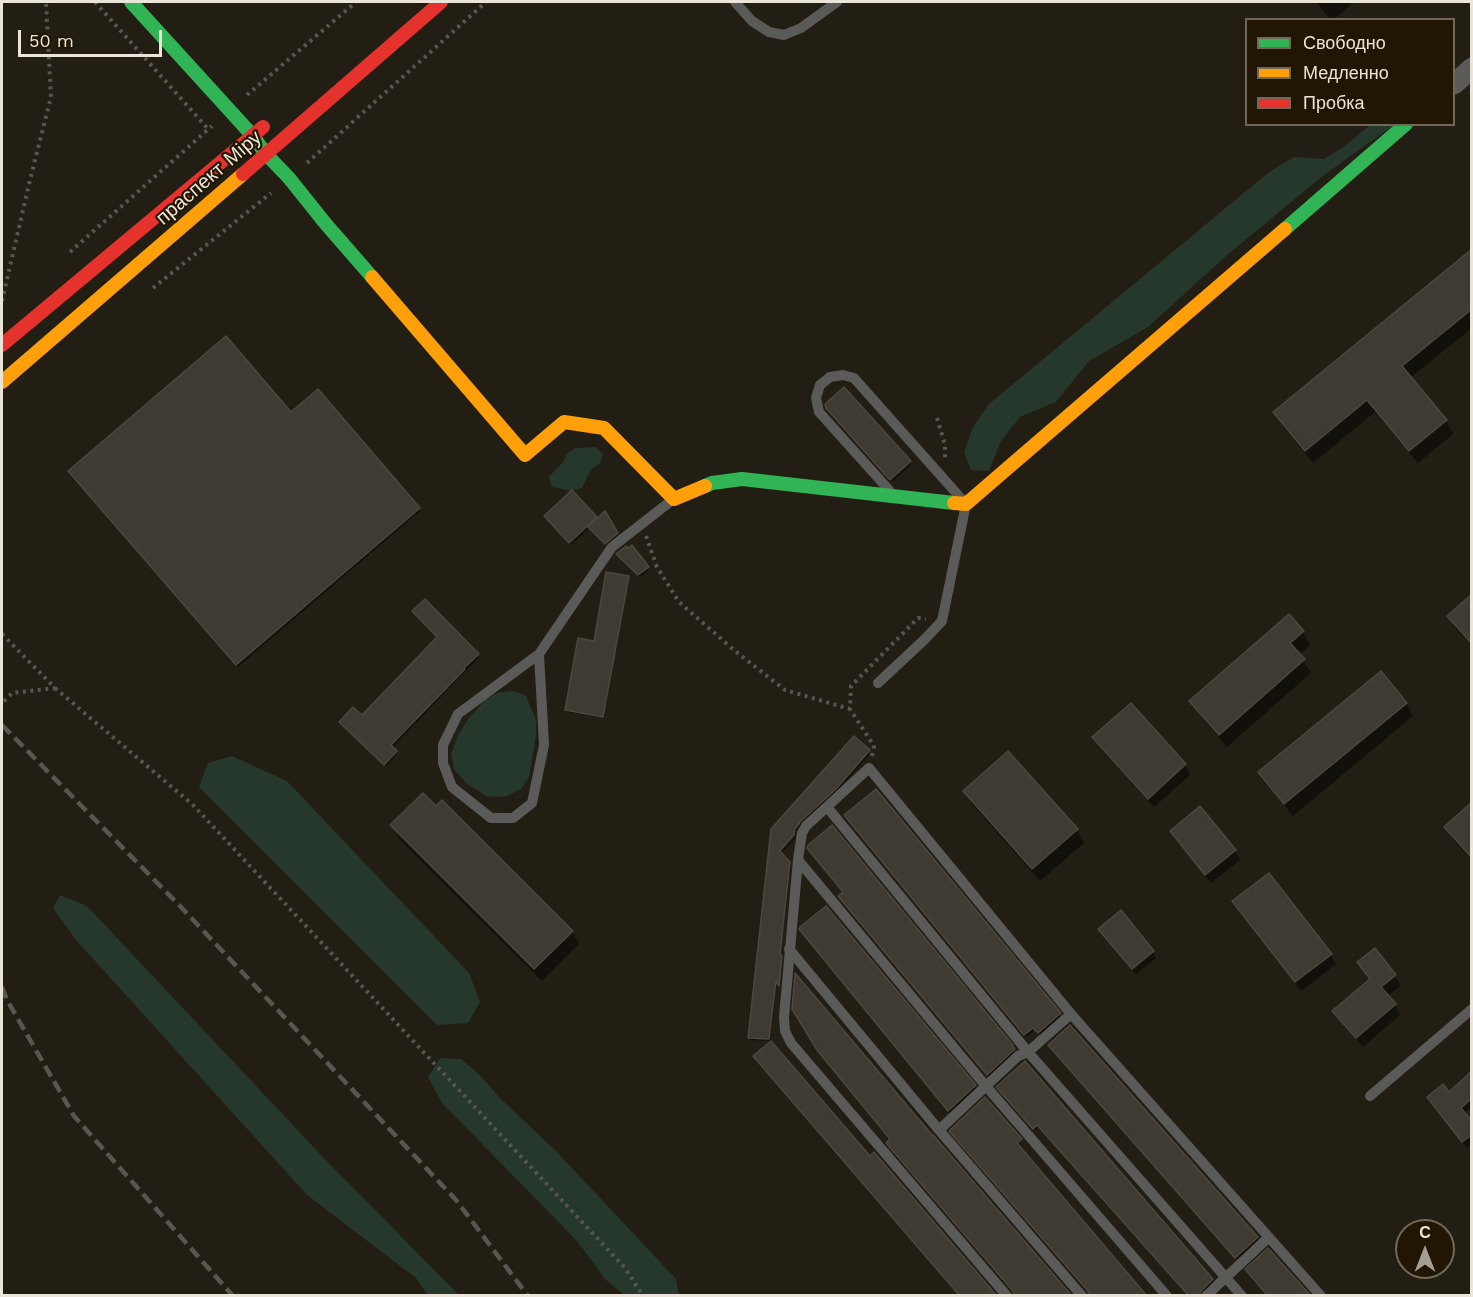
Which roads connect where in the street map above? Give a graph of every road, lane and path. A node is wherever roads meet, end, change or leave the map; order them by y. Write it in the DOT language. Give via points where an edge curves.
graph roads {
  1 [pos="46,2"];
  2 [pos="95,2"];
  3 [pos="131,2"];
  4 [pos="356,2"];
  5 [pos="441,2"];
  6 [pos="486,2"];
  7 [pos="735,2"];
  8 [pos="837,2"];
  9 [pos="1472,68"];
  10 [pos="1455,83"];
  11 [pos="229,111"];
  12 [pos="270,121"];
  13 [pos="1404,126"];
  14 [pos="209,129"];
  15 [pos="253,136"];
  16 [pos="266,154"];
  17 [pos="289,178"];
  18 [pos="63,258"];
  19 [pos="146,294"];
  20 [pos="2,301"];
  21 [pos="2,345"];
  22 [pos="2,382"];
  23 [pos="937,418"];
  24 [pos="945,481"];
  25 [pos="895,497"];
  26 [pos="674,499"];
  27 [pos="966,504"];
  28 [pos="642,524"];
  29 [pos="2,634"];
  30 [pos="539,654"];
  31 [pos="878,683"];
  32 [pos="56,688"];
  33 [pos="2,703"];
  34 [pos="850,709"];
  35 [pos="827,807"];
  36 [pos="798,860"];
  37 [pos="789,950"];
  38 [pos="1472,1009"];
  39 [pos="1071,1014"];
  40 [pos="1028,1052"];
  41 [pos="985,1085"];
  42 [pos="1370,1096"];
  43 [pos="939,1130"];
  44 [pos="1269,1237"];
  45 [pos="1225,1277"];
  46 [pos="644,1296"];
  47 [pos="1007,1296"];
  48 [pos="1083,1296"];
  49 [pos="1167,1296"];
  50 [pos="1206,1296"];
  51 [pos="1242,1296"];
  52 [pos="1321,1296"];
  1 -- 20 [label="path" via="51,97"];
  2 -- 14 [label="path"];
  3 -- 11 [label="street"];
  4 -- 11 [label="path"];
  5 -- 16 [label="street, праспект Міру"];
  6 -- 17 [label="path"];
  7 -- 8 [label="lane" via="752,21 769,32 784,35 801,28"];
  9 -- 10 [label="street"];
  11 -- 14 [label="path"];
  11 -- 15 [label="street"];
  12 -- 15 [label="street, праспект Міру"];
  13 -- 27 [label="street"];
  14 -- 18 [label="path"];
  15 -- 16 [label="street"];
  15 -- 21 [label="street, праспект Міру"];
  16 -- 17 [label="street"];
  16 -- 22 [label="street, праспект Міру"];
  17 -- 19 [label="path"];
  17 -- 26 [label="street" via="525,455 564,422 604,428"];
  23 -- 24 [label="path" via="945,445"];
  24 -- 25 [label="lane" via="854,378 830,377 820,385 816,398 819,412"];
  24 -- 27 [label="lane"];
  25 -- 26 [label="street" via="742,479 712,483"];
  25 -- 27 [label="street"];
  26 -- 28 [label="lane"];
  27 -- 31 [label="lane" via="942,621"];
  28 -- 30 [label="lane" via="612,547"];
  28 -- 34 [label="path" via="657,567 679,603 785,690"];
  29 -- 32 [label="path"];
  30 -- 30 [label="lane" via="458,714 443,745 443,764 452,788 491,818 513,818 532,802 544,746"];
  32 -- 33 [label="path" via="12,693"];
  32 -- 46 [label="path" via="193,805 625,1268"];
  35 -- 36 [label="lane" via="802,833"];
  35 -- 39 [label="lane" via="869,768"];
  35 -- 40 [label="lane"];
  36 -- 37 [label="lane"];
  36 -- 41 [label="lane"];
  37 -- 43 [label="lane"];
  37 -- 47 [label="lane" via="784,1017 785,1031 792,1043"];
  38 -- 42 [label="lane"];
  39 -- 40 [label="lane"];
  39 -- 44 [label="lane"];
  40 -- 41 [label="lane" via="1017,1056"];
  40 -- 45 [label="lane"];
  41 -- 43 [label="lane"];
  41 -- 49 [label="lane"];
  43 -- 48 [label="lane"];
  44 -- 45 [label="lane"];
  44 -- 52 [label="lane"];
  45 -- 50 [label="lane"];
  45 -- 51 [label="lane"];
}
